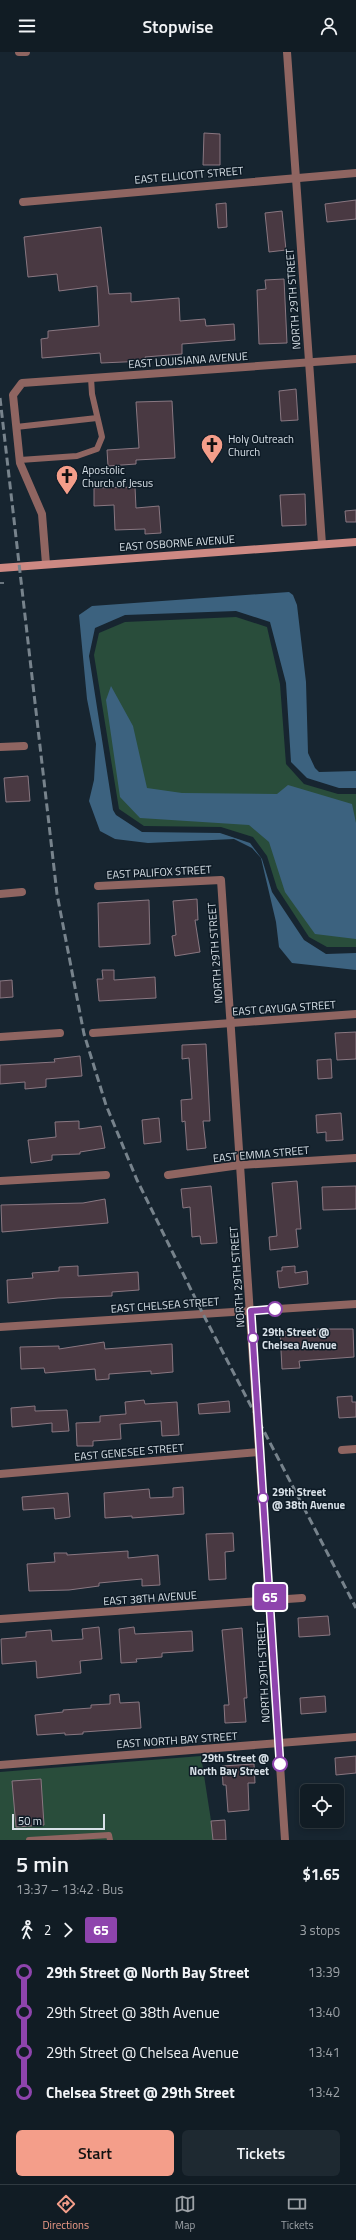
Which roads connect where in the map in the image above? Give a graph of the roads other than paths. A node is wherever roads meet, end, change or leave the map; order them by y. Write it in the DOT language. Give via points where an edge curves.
graph roads {
  1 [pos="18,52"];
  2 [pos="26,52"];
  3 [pos="287,52"];
  4 [pos="356,172"];
  5 [pos="295,176"];
  6 [pos="23,202"];
  7 [pos="356,359"];
  8 [pos="309,362"];
  9 [pos="91,378"];
  10 [pos="97,418"];
  11 [pos="16,427"];
  12 [pos="20,460"];
  13 [pos="356,542"];
  14 [pos="322,544"];
  15 [pos="46,564"];
  16 [pos="0,568"];
  17 [pos="24,746"];
  18 [pos="0,747"];
  19 [pos="220,880"];
  20 [pos="98,886"];
  21 [pos="22,892"];
  22 [pos="0,894"];
  23 [pos="356,1014"];
  24 [pos="231,1023"];
  25 [pos="60,1032"];
  26 [pos="93,1033"];
  27 [pos="0,1037"];
  28 [pos="356,1158"];
  29 [pos="240,1165"];
  30 [pos="106,1175"];
  31 [pos="168,1175"];
  32 [pos="0,1181"];
  33 [pos="356,1304"];
  34 [pos="251,1311"];
  35 [pos="0,1327"];
  36 [pos="342,1450"];
  37 [pos="356,1450"];
  38 [pos="259,1452"];
  39 [pos="0,1474"];
  40 [pos="302,1598"];
  41 [pos="270,1600"];
  42 [pos="0,1619"];
  43 [pos="356,1737"];
  44 [pos="278,1743"];
  45 [pos="0,1765"];
  46 [pos="29,1840"];
  47 [pos="110,1840"];
  48 [pos="285,1840"];
  1 -- 2 [label="street"];
  3 -- 5 [label="street, NORTH 29TH STREET"];
  4 -- 5 [label="street, EAST ELLICOTT STREET"];
  5 -- 6 [label="street, EAST ELLICOTT STREET"];
  5 -- 8 [label="street, NORTH 29TH STREET"];
  7 -- 8 [label="street, EAST LOUISIANA AVENUE"];
  8 -- 9 [label="street, EAST LOUISIANA AVENUE"];
  8 -- 14 [label="street, NORTH 29TH STREET"];
  9 -- 10 [label="lane"];
  9 -- 11 [label="street, EAST LOUISIANA AVENUE" via="22,383 13,395"];
  10 -- 11 [label="lane"];
  10 -- 12 [label="lane" via="102,437 97,449 77,456"];
  11 -- 12 [label="street"];
  12 -- 15 [label="street" via="42,514"];
  13 -- 14 [label="street, EAST OSBORNE AVENUE"];
  14 -- 15 [label="street, EAST OSBORNE AVENUE"];
  15 -- 16 [label="street, EAST OSBORNE AVENUE"];
  17 -- 18 [label="street"];
  19 -- 20 [label="street, EAST PALIFOX STREET"];
  19 -- 24 [label="street, NORTH 29TH STREET"];
  21 -- 22 [label="street"];
  23 -- 24 [label="street, EAST CAYUGA STREET"];
  24 -- 26 [label="street, EAST CAYUGA STREET"];
  24 -- 29 [label="street, NORTH 29TH STREET"];
  25 -- 27 [label="street"];
  28 -- 29 [label="street, EAST EMMA STREET"];
  29 -- 31 [label="street, EAST EMMA STREET"];
  29 -- 34 [label="street, NORTH 29TH STREET"];
  30 -- 32 [label="street"];
  33 -- 34 [label="street, EAST CHELSEA STREET"];
  34 -- 35 [label="street, EAST CHELSEA STREET"];
  34 -- 38 [label="street, NORTH 29TH STREET"];
  36 -- 37 [label="street"];
  38 -- 39 [label="street, EAST GENESEE STREET"];
  38 -- 41 [label="street, NORTH 29TH STREET"];
  40 -- 41 [label="street, EAST 38TH AVENUE"];
  41 -- 42 [label="street, EAST 38TH AVENUE"];
  41 -- 44 [label="street, NORTH 29TH STREET"];
  43 -- 44 [label="street, EAST NORTH BAY STREET"];
  44 -- 45 [label="street, EAST NORTH BAY STREET"];
  44 -- 48 [label="street, NORTH 29TH STREET"];
  46 -- 47 [label="lane" via="109,1835"];
}
